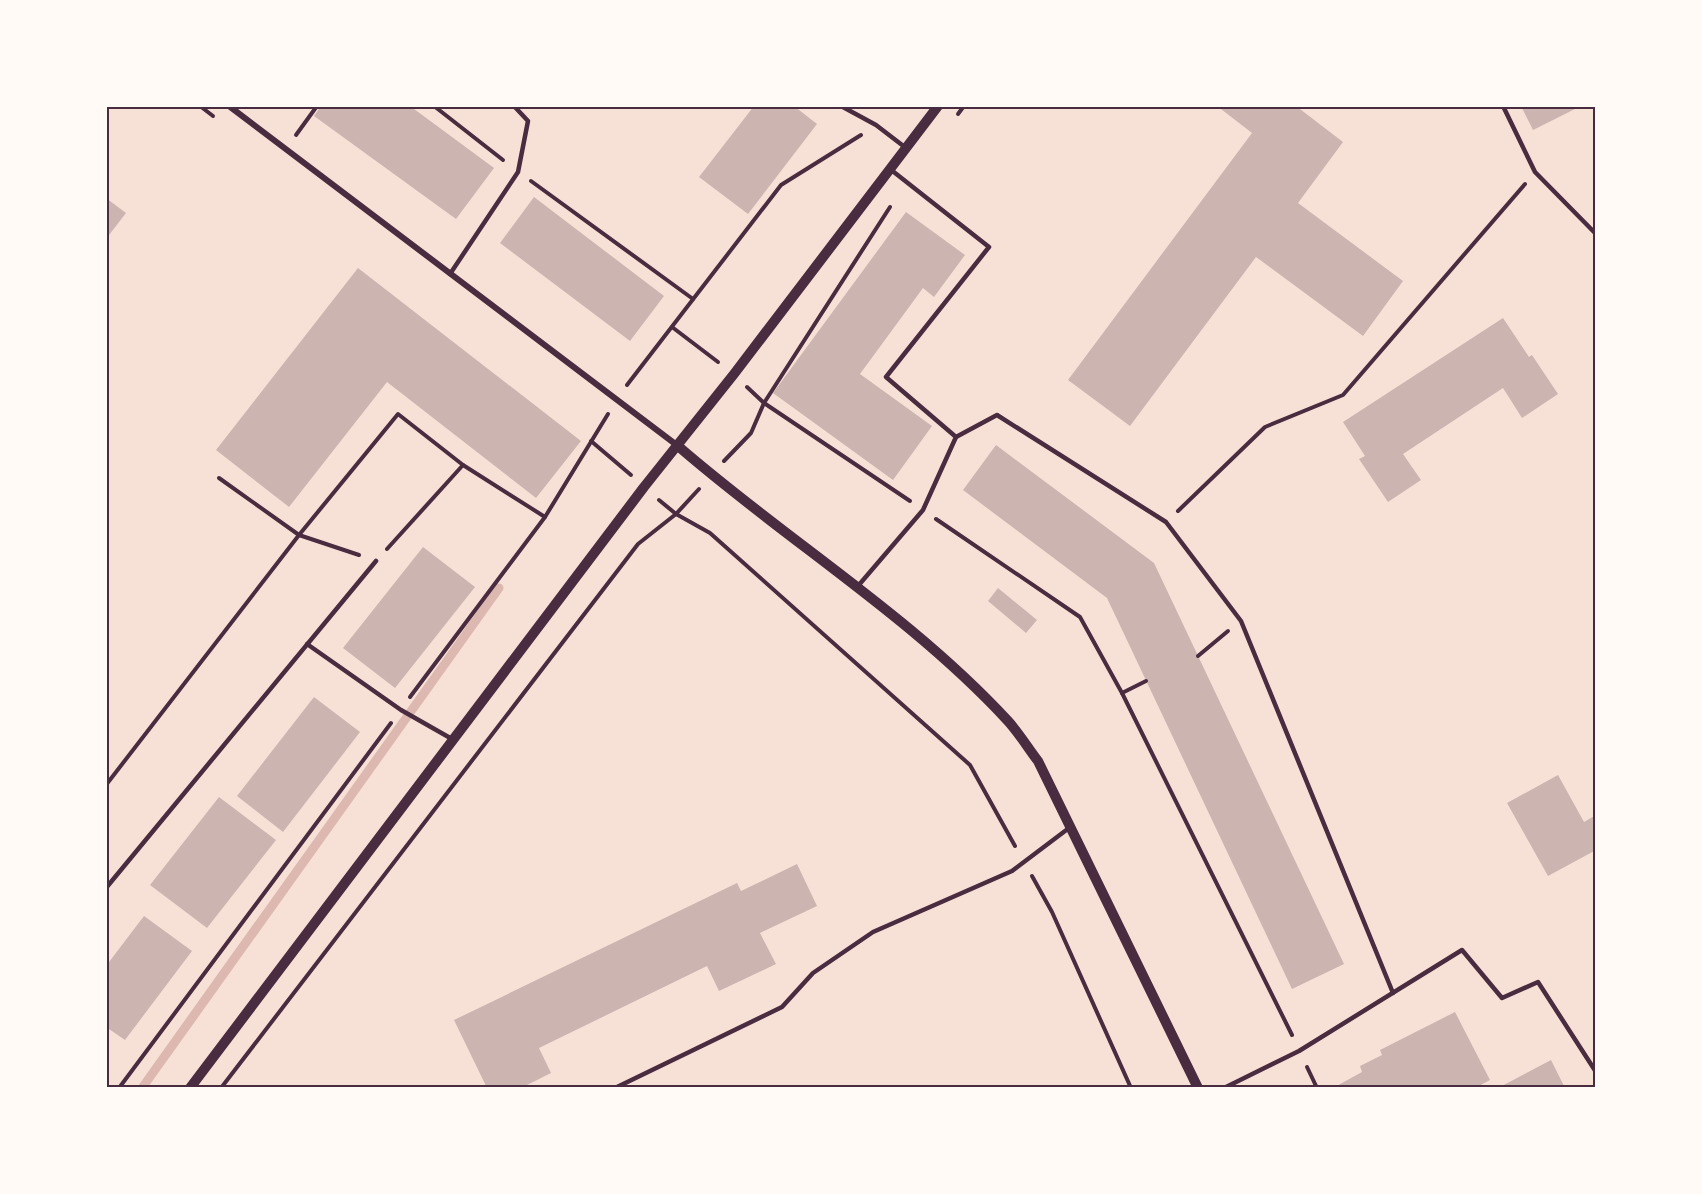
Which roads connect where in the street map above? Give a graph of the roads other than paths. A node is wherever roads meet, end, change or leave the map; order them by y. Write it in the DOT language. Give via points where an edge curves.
graph roads {
  1 [pos="229,106"];
  2 [pos="514,106"];
  3 [pos="841,106"];
  4 [pos="938,106"];
  5 [pos="1503,106"];
  6 [pos="906,148"];
  7 [pos="890,169"];
  8 [pos="1596,234"];
  9 [pos="450,274"];
  10 [pos="956,437"];
  11 [pos="678,446"];
  12 [pos="376,561"];
  13 [pos="858,586"];
  14 [pos="307,644"];
  15 [pos="454,741"];
  16 [pos="1071,827"];
  17 [pos="106,888"];
  18 [pos="1393,993"];
  19 [pos="1596,1072"];
  20 [pos="190,1088"];
  21 [pos="615,1088"];
  22 [pos="1198,1088"];
  23 [pos="1224,1088"];
  1 -- 9 [label="street"];
  2 -- 9 [label="lane" via="528,121 518,172"];
  3 -- 6 [label="lane" via="876,125"];
  4 -- 6 [label="street"];
  5 -- 8 [label="lane" via="1535,172"];
  6 -- 7 [label="street"];
  7 -- 10 [label="lane" via="989,247 886,377"];
  7 -- 11 [label="street"];
  9 -- 11 [label="street"];
  10 -- 13 [label="lane" via="923,510"];
  10 -- 18 [label="lane" via="997,415 1166,522 1241,621"];
  11 -- 13 [label="street"];
  11 -- 15 [label="street"];
  12 -- 14 [label="lane"];
  13 -- 16 [label="street" via="955,669 1009,723 1038,761"];
  14 -- 15 [label="lane" via="401,710"];
  14 -- 17 [label="lane"];
  15 -- 20 [label="street"];
  16 -- 21 [label="lane" via="1012,871 873,932 813,973 782,1007"];
  16 -- 22 [label="street"];
  18 -- 19 [label="lane" via="1462,950 1502,998 1538,982"];
  18 -- 23 [label="lane" via="1299,1051"];
}
